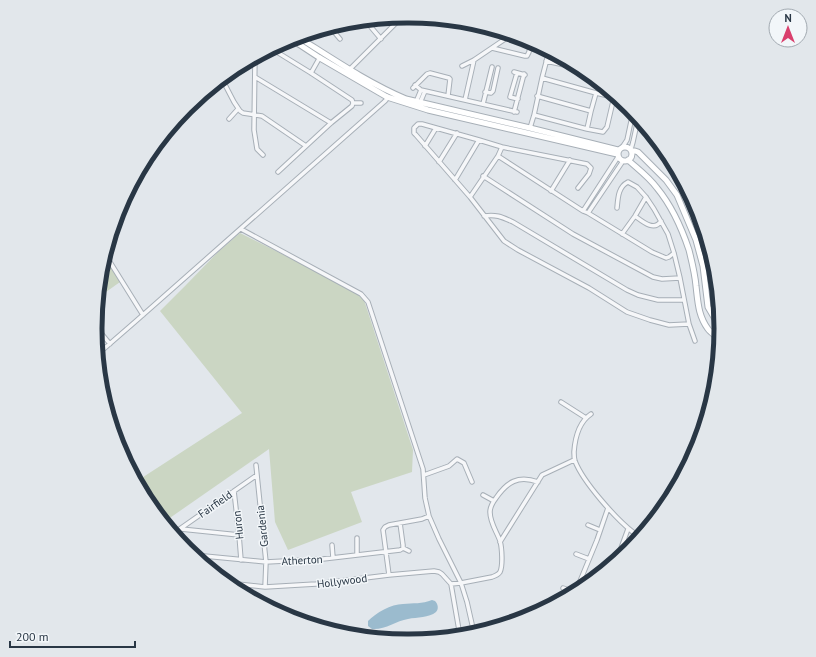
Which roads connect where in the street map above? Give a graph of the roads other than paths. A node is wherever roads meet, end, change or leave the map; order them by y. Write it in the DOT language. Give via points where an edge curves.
graph roads {
  1 [pos="396,24"];
  2 [pos="370,26"];
  3 [pos="334,32"];
  4 [pos="340,39"];
  5 [pos="381,39"];
  6 [pos="505,39"];
  7 [pos="304,41"];
  8 [pos="299,43"];
  9 [pos="492,48"];
  10 [pos="530,48"];
  11 [pos="278,53"];
  12 [pos="321,55"];
  13 [pos="547,57"];
  14 [pos="474,60"];
  15 [pos="546,61"];
  16 [pos="255,64"];
  17 [pos="562,65"];
  18 [pos="462,66"];
  19 [pos="348,71"];
  20 [pos="311,73"];
  21 [pos="255,77"];
  22 [pos="542,78"];
  23 [pos="225,84"];
  24 [pos="387,91"];
  25 [pos="423,91"];
  26 [pos="485,92"];
  27 [pos="596,93"];
  28 [pos="603,94"];
  29 [pos="448,96"];
  30 [pos="538,96"];
  31 [pos="387,97"];
  32 [pos="518,99"];
  33 [pos="466,100"];
  34 [pos="353,103"];
  35 [pos="361,103"];
  36 [pos="614,103"];
  37 [pos="417,104"];
  38 [pos="482,104"];
  39 [pos="238,109"];
  40 [pos="591,111"];
  41 [pos="254,114"];
  42 [pos="534,115"];
  43 [pos="229,119"];
  44 [pos="631,120"];
  45 [pos="331,123"];
  46 [pos="637,125"];
  47 [pos="436,128"];
  48 [pos="530,128"];
  49 [pos="587,129"];
  50 [pos="457,133"];
  51 [pos="480,140"];
  52 [pos="306,146"];
  53 [pos="425,146"];
  54 [pos="623,146"];
  55 [pos="502,147"];
  56 [pos="631,150"];
  57 [pos="618,154"];
  58 [pos="264,155"];
  59 [pos="498,156"];
  60 [pos="570,160"];
  61 [pos="626,161"];
  62 [pos="439,162"];
  63 [pos="278,172"];
  64 [pos="483,176"];
  65 [pos="455,180"];
  66 [pos="578,188"];
  67 [pos="551,191"];
  68 [pos="470,197"];
  69 [pos="646,197"];
  70 [pos="617,208"];
  71 [pos="583,211"];
  72 [pos="588,213"];
  73 [pos="484,216"];
  74 [pos="635,216"];
  75 [pos="661,221"];
  76 [pos="241,229"];
  77 [pos="622,234"];
  78 [pos="696,240"];
  79 [pos="702,245"];
  80 [pos="674,253"];
  81 [pos="110,261"];
  82 [pos="680,278"];
  83 [pos="684,300"];
  84 [pos="713,305"];
  85 [pos="709,309"];
  86 [pos="713,309"];
  87 [pos="143,315"];
  88 [pos="713,316"];
  89 [pos="689,324"];
  90 [pos="714,334"];
  91 [pos="102,335"];
  92 [pos="695,341"];
  93 [pos="110,344"];
  94 [pos="103,349"];
  95 [pos="561,402"];
  96 [pos="592,414"];
  97 [pos="586,418"];
  98 [pos="574,460"];
  99 [pos="256,465"];
  100 [pos="257,475"];
  101 [pos="424,475"];
  102 [pos="472,482"];
  103 [pos="538,482"];
  104 [pos="234,490"];
  105 [pos="483,495"];
  106 [pos="494,500"];
  107 [pos="608,508"];
  108 [pos="429,516"];
  109 [pos="400,523"];
  110 [pos="588,525"];
  111 [pos="628,528"];
  112 [pos="180,529"];
  113 [pos="600,530"];
  114 [pos="634,533"];
  115 [pos="239,535"];
  116 [pos="357,538"];
  117 [pos="500,542"];
  118 [pos="332,545"];
  119 [pos="403,548"];
  120 [pos="621,548"];
  121 [pos="385,551"];
  122 [pos="409,551"];
  123 [pos="576,554"];
  124 [pos="357,555"];
  125 [pos="205,556"];
  126 [pos="333,558"];
  127 [pos="589,559"];
  128 [pos="241,560"];
  129 [pos="266,562"];
  130 [pos="389,575"];
  131 [pos="580,581"];
  132 [pos="461,583"];
  133 [pos="240,584"];
  134 [pos="451,584"];
  135 [pos="264,587"];
  136 [pos="563,588"];
  137 [pos="567,589"];
  138 [pos="473,627"];
  139 [pos="459,629"];
  1 -- 5 [label="street"];
  2 -- 5 [label="street"];
  3 -- 4 [label="street"];
  5 -- 19 [label="street"];
  6 -- 9 [label="street"];
  7 -- 12 [label="street"];
  8 -- 12 [label="street"];
  9 -- 10 [label="street" via="525,56"];
  9 -- 14 [label="street"];
  11 -- 20 [label="street"];
  12 -- 19 [label="street"];
  12 -- 20 [label="street"];
  13 -- 15 [label="street"];
  14 -- 18 [label="street"];
  14 -- 33 [label="street"];
  15 -- 17 [label="street"];
  15 -- 22 [label="street"];
  16 -- 21 [label="street"];
  19 -- 24 [label="street"];
  19 -- 31 [label="street"];
  20 -- 34 [label="street"];
  21 -- 41 [label="street"];
  21 -- 45 [label="street"];
  22 -- 27 [label="street"];
  22 -- 30 [label="street"];
  23 -- 39 [label="street"];
  24 -- 31 [label="street"];
  24 -- 37 [label="street"];
  25 -- 29 [label="street"];
  25 -- 29 [label="street" via="414,86 430,73 449,78 451,82"];
  25 -- 37 [label="street"];
  26 -- 26 [label="street" via="490,66 499,68 493,91"];
  26 -- 38 [label="street"];
  27 -- 28 [label="street"];
  27 -- 40 [label="street"];
  29 -- 33 [label="street"];
  30 -- 40 [label="street"];
  30 -- 42 [label="street"];
  31 -- 37 [label="street"];
  31 -- 76 [label="street"];
  32 -- 32 [label="street" via="510,97 515,72 525,75"];
  32 -- 38 [label="street" via="515,112"];
  33 -- 38 [label="street"];
  34 -- 35 [label="street"];
  34 -- 45 [label="street"];
  36 -- 49 [label="street" via="604,131"];
  37 -- 48 [label="street"];
  37 -- 57 [label="street" via="436,112"];
  39 -- 41 [label="street" via="243,113"];
  39 -- 43 [label="street"];
  40 -- 49 [label="street"];
  41 -- 52 [label="street" via="262,116"];
  41 -- 58 [label="street" via="256,145"];
  42 -- 48 [label="street"];
  42 -- 49 [label="street"];
  44 -- 54 [label="street"];
  45 -- 52 [label="street"];
  46 -- 56 [label="street"];
  47 -- 50 [label="street"];
  47 -- 53 [label="street"];
  47 -- 53 [label="street" via="420,124 414,128 414,133"];
  48 -- 57 [label="street"];
  50 -- 51 [label="street"];
  50 -- 62 [label="street"];
  51 -- 55 [label="street"];
  51 -- 65 [label="street"];
  52 -- 63 [label="street"];
  53 -- 62 [label="street"];
  54 -- 56 [label="street"];
  54 -- 57 [label="street"];
  55 -- 59 [label="street"];
  55 -- 60 [label="street"];
  56 -- 61 [label="street" via="632,155"];
  56 -- 78 [label="street" via="638,152 677,195"];
  57 -- 61 [label="street" via="619,159"];
  57 -- 71 [label="street"];
  59 -- 64 [label="street"];
  59 -- 67 [label="street"];
  60 -- 66 [label="street" via="587,164 591,168"];
  60 -- 67 [label="street"];
  61 -- 72 [label="street"];
  61 -- 90 [label="street" via="657,188 676,218 693,268 698,309"];
  62 -- 65 [label="street"];
  64 -- 68 [label="street"];
  64 -- 82 [label="street" via="573,234 653,277"];
  65 -- 68 [label="street"];
  67 -- 71 [label="street"];
  68 -- 73 [label="street"];
  69 -- 70 [label="street" via="637,187 625,183 619,192"];
  69 -- 74 [label="street"];
  69 -- 75 [label="street"];
  71 -- 72 [label="street"];
  72 -- 77 [label="street"];
  73 -- 83 [label="street" via="492,214 513,222 627,290 658,300"];
  73 -- 89 [label="street" via="510,246 589,288 627,312 669,325"];
  74 -- 75 [label="street" via="655,226"];
  74 -- 77 [label="street"];
  75 -- 80 [label="street"];
  76 -- 87 [label="street"];
  76 -- 101 [label="street" via="361,294 368,302"];
  77 -- 80 [label="street" via="666,258"];
  78 -- 79 [label="street"];
  78 -- 85 [label="street" via="703,266"];
  80 -- 82 [label="street"];
  81 -- 87 [label="street"];
  82 -- 83 [label="street"];
  83 -- 89 [label="street"];
  84 -- 85 [label="street"];
  85 -- 86 [label="street"];
  85 -- 88 [label="street"];
  87 -- 93 [label="street"];
  89 -- 92 [label="street"];
  91 -- 93 [label="street"];
  93 -- 94 [label="street"];
  95 -- 97 [label="street"];
  96 -- 97 [label="street"];
  97 -- 98 [label="street" via="575,441"];
  98 -- 103 [label="street" via="542,475"];
  98 -- 107 [label="street" via="588,484"];
  99 -- 100 [label="street, Gardenia"];
  100 -- 104 [label="street, Fairfield"];
  100 -- 129 [label="street, Gardenia"];
  101 -- 102 [label="street" via="459,460 464,463"];
  101 -- 108 [label="street"];
  103 -- 106 [label="street" via="528,479 512,482"];
  103 -- 117 [label="street"];
  104 -- 112 [label="street, Fairfield"];
  104 -- 115 [label="street, Huron"];
  105 -- 106 [label="street"];
  106 -- 117 [label="street" via="490,512"];
  107 -- 111 [label="street"];
  107 -- 113 [label="street"];
  108 -- 109 [label="street"];
  108 -- 132 [label="street"];
  109 -- 119 [label="street"];
  109 -- 121 [label="street" via="389,525 383,530"];
  110 -- 113 [label="street"];
  111 -- 114 [label="street"];
  111 -- 120 [label="street"];
  112 -- 115 [label="street"];
  113 -- 127 [label="street"];
  115 -- 128 [label="street, Huron"];
  116 -- 124 [label="street"];
  117 -- 132 [label="street" via="500,572 492,577"];
  118 -- 126 [label="street"];
  119 -- 121 [label="street, Atherton"];
  119 -- 122 [label="street"];
  121 -- 124 [label="street, Atherton"];
  121 -- 130 [label="street"];
  123 -- 127 [label="street"];
  124 -- 126 [label="street, Atherton"];
  125 -- 128 [label="street, Atherton"];
  126 -- 129 [label="street, Atherton"];
  127 -- 131 [label="street"];
  128 -- 129 [label="street, Atherton"];
  129 -- 135 [label="street, Gardenia"];
  130 -- 134 [label="street, Hollywood" via="434,571 442,574"];
  130 -- 135 [label="street, Hollywood"];
  132 -- 134 [label="street"];
  132 -- 138 [label="street"];
  133 -- 135 [label="street, Hollywood"];
  134 -- 139 [label="street"];
  136 -- 137 [label="street"];
}
